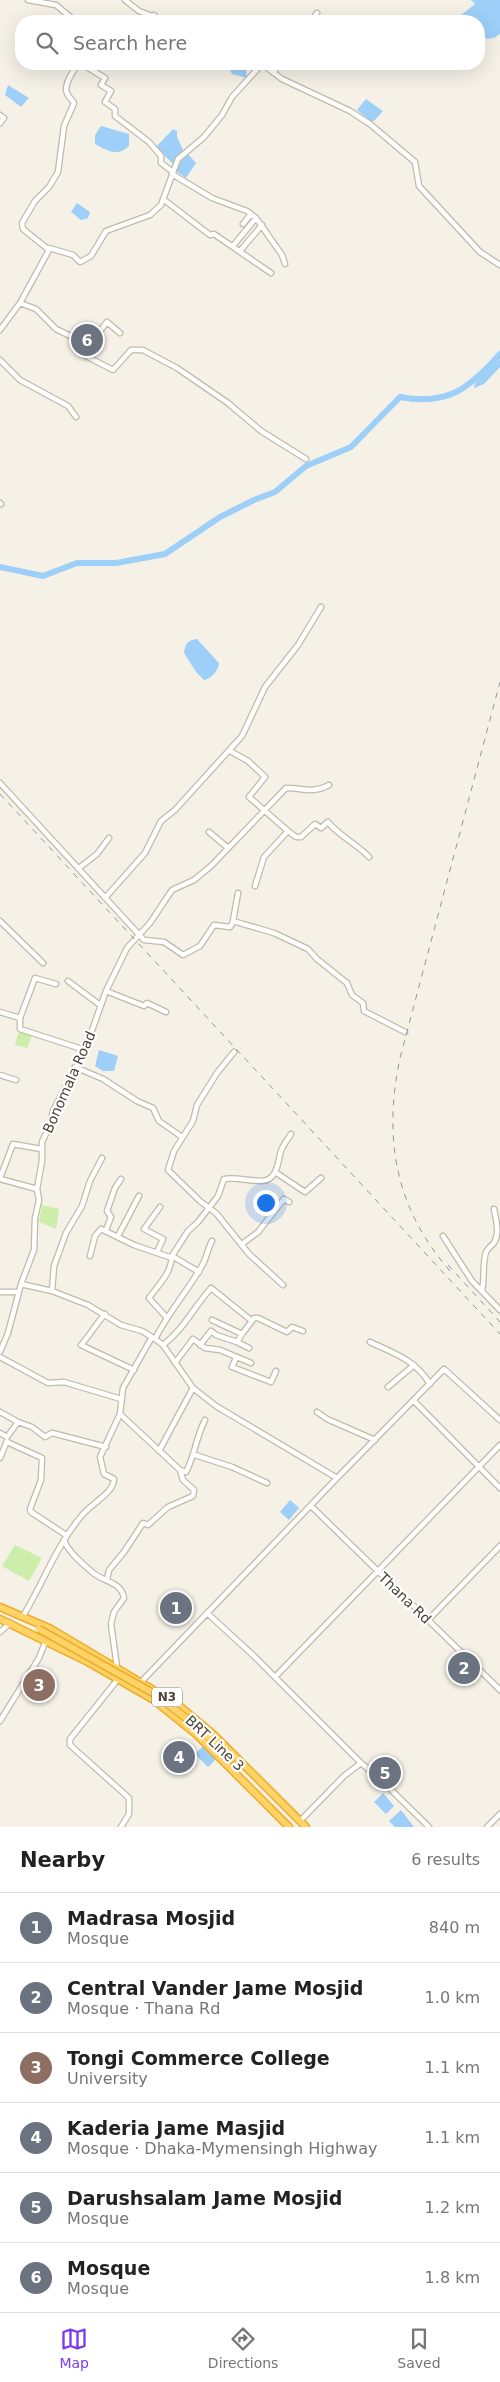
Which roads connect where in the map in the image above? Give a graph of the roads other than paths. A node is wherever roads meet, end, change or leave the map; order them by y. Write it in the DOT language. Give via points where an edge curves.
graph roads {
  1 [pos="28,0"];
  2 [pos="125,0"];
  3 [pos="68,15"];
  4 [pos="154,15"];
  5 [pos="75,70"];
  6 [pos="90,70"];
  7 [pos="257,70"];
  8 [pos="271,70"];
  9 [pos="274,72"];
  10 [pos="0,115"];
  11 [pos="0,123"];
  12 [pos="172,173"];
  13 [pos="164,199"];
  14 [pos="251,214"];
  15 [pos="256,218"];
  16 [pos="243,224"];
  17 [pos="262,225"];
  18 [pos="233,246"];
  19 [pos="49,248"];
  20 [pos="240,251"];
  21 [pos="285,264"];
  22 [pos="500,265"];
  23 [pos="271,273"];
  24 [pos="20,303"];
  25 [pos="0,330"];
  26 [pos="120,333"];
  27 [pos="89,345"];
  28 [pos="0,360"];
  29 [pos="76,416"];
  30 [pos="306,458"];
  31 [pos="321,608"];
  32 [pos="230,752"];
  33 [pos="0,783"];
  34 [pos="329,785"];
  35 [pos="264,811"];
  36 [pos="288,831"];
  37 [pos="209,832"];
  38 [pos="109,838"];
  39 [pos="228,848"];
  40 [pos="369,857"];
  41 [pos="79,868"];
  42 [pos="255,886"];
  43 [pos="238,893"];
  44 [pos="106,898"];
  45 [pos="0,921"];
  46 [pos="234,921"];
  47 [pos="139,936"];
  48 [pos="44,963"];
  49 [pos="68,981"];
  50 [pos="56,984"];
  51 [pos="106,991"];
  52 [pos="100,1005"];
  53 [pos="0,1012"];
  54 [pos="166,1012"];
  55 [pos="20,1018"];
  56 [pos="405,1032"];
  57 [pos="84,1050"];
  58 [pos="234,1052"];
  59 [pos="75,1067"];
  60 [pos="0,1075"];
  61 [pos="16,1080"];
  62 [pos="291,1134"];
  63 [pos="182,1137"];
  64 [pos="41,1149"];
  65 [pos="102,1158"];
  66 [pos="275,1172"];
  67 [pos="320,1178"];
  68 [pos="0,1179"];
  69 [pos="121,1179"];
  70 [pos="37,1189"];
  71 [pos="139,1196"];
  72 [pos="289,1202"];
  73 [pos="160,1207"];
  74 [pos="208,1208"];
  75 [pos="494,1209"];
  76 [pos="106,1230"];
  77 [pos="118,1236"];
  78 [pos="443,1236"];
  79 [pos="212,1241"];
  80 [pos="242,1244"];
  81 [pos="157,1252"];
  82 [pos="90,1256"];
  83 [pos="172,1256"];
  84 [pos="199,1272"];
  85 [pos="21,1284"];
  86 [pos="283,1285"];
  87 [pos="1,1291"];
  88 [pos="52,1291"];
  89 [pos="482,1291"];
  90 [pos="18,1292"];
  91 [pos="500,1310"];
  92 [pos="105,1314"];
  93 [pos="167,1318"];
  94 [pos="212,1320"];
  95 [pos="252,1321"];
  96 [pos="303,1331"];
  97 [pos="242,1334"];
  98 [pos="154,1338"];
  99 [pos="237,1342"];
  100 [pos="370,1342"];
  101 [pos="163,1344"];
  102 [pos="200,1345"];
  103 [pos="249,1348"];
  104 [pos="0,1352"];
  105 [pos="0,1357"];
  106 [pos="236,1358"];
  107 [pos="175,1363"];
  108 [pos="251,1363"];
  109 [pos="414,1364"];
  110 [pos="134,1370"];
  111 [pos="276,1371"];
  112 [pos="430,1384"];
  113 [pos="388,1387"];
  114 [pos="193,1388"];
  115 [pos="121,1399"];
  116 [pos="414,1401"];
  117 [pos="0,1412"];
  118 [pos="317,1412"];
  119 [pos="120,1414"];
  120 [pos="205,1420"];
  121 [pos="500,1420"];
  122 [pos="18,1422"];
  123 [pos="0,1433"];
  124 [pos="7,1440"];
  125 [pos="375,1440"];
  126 [pos="500,1445"];
  127 [pos="106,1447"];
  128 [pos="159,1451"];
  129 [pos="195,1455"];
  130 [pos="0,1458"];
  131 [pos="478,1467"];
  132 [pos="180,1470"];
  133 [pos="337,1478"];
  134 [pos="267,1483"];
  135 [pos="500,1488"];
  136 [pos="311,1506"];
  137 [pos="65,1538"];
  138 [pos="500,1546"];
  139 [pos="378,1571"];
  140 [pos="106,1579"];
  141 [pos="0,1607"];
  142 [pos="207,1613"];
  143 [pos="23,1616"];
  144 [pos="0,1619"];
  145 [pos="428,1620"];
  146 [pos="10,1623"];
  147 [pos="39,1629"];
  148 [pos="0,1632"];
  149 [pos="46,1640"];
  150 [pos="117,1667"];
  151 [pos="275,1677"];
  152 [pos="118,1679"];
  153 [pos="142,1681"];
  154 [pos="500,1690"];
  155 [pos="0,1721"];
  156 [pos="361,1763"];
  157 [pos="500,1814"];
  158 [pos="300,1824"];
  159 [pos="121,1827"];
  160 [pos="289,1827"];
  161 [pos="306,1827"];
  162 [pos="429,1827"];
  163 [pos="487,1827"];
  1 -- 3 [label="street" via="56,4"];
  2 -- 4 [label="street" via="139,11"];
  5 -- 19 [label="street" via="66,88 74,104 64,126 60,168 22,223 23,229"];
  6 -- 12 [label="street" via="104,78 102,85 111,91 105,102 115,109 115,116 149,142 161,156 160,163"];
  7 -- 12 [label="street" via="232,97 204,137 178,159"];
  8 -- 9 [label="street"];
  9 -- 22 [label="street" via="282,79 364,119 415,162 419,186 480,252"];
  10 -- 11 [label="street" via="4,118"];
  12 -- 13 [label="street"];
  12 -- 14 [label="street" via="212,198"];
  13 -- 18 [label="street" via="210,235 214,234"];
  13 -- 19 [label="street" via="150,215 106,232 91,256 80,262 73,255"];
  14 -- 15 [label="street"];
  14 -- 16 [label="street"];
  15 -- 17 [label="street"];
  15 -- 18 [label="street"];
  17 -- 20 [label="street"];
  17 -- 21 [label="street"];
  18 -- 20 [label="street"];
  19 -- 24 [label="street"];
  20 -- 23 [label="street"];
  24 -- 25 [label="street"];
  24 -- 27 [label="street" via="36,309 56,329"];
  26 -- 27 [label="street" via="107,322"];
  27 -- 30 [label="street" via="84,355 113,370 131,350 143,350 177,368 261,430"];
  28 -- 29 [label="street" via="20,380 68,406"];
  31 -- 32 [label="street" via="298,645 265,687 242,736"];
  32 -- 35 [label="street" via="248,761 265,777 249,796"];
  32 -- 44 [label="street" via="161,821 145,853"];
  33 -- 41 [label="street"];
  34 -- 35 [label="street, Bonomala Road" via="305,791 288,787"];
  35 -- 36 [label="street"];
  35 -- 39 [label="street, Bonomala Road"];
  36 -- 40 [label="street" via="301,837 315,824 321,828 328,822"];
  36 -- 42 [label="street" via="264,856"];
  37 -- 39 [label="street"];
  38 -- 41 [label="street" via="97,854"];
  39 -- 47 [label="street, Bonomala Road" via="194,880 172,890"];
  41 -- 44 [label="street"];
  43 -- 46 [label="street"];
  44 -- 47 [label="street"];
  45 -- 48 [label="street"];
  46 -- 47 [label="street" via="227,928 214,925 200,946 183,955 164,942 149,942"];
  46 -- 56 [label="street" via="274,933 308,949 347,983 352,995 363,1003 364,1011"];
  47 -- 51 [label="street, Bonomala Road" via="127,948"];
  49 -- 52 [label="street"];
  50 -- 55 [label="street" via="35,978"];
  51 -- 52 [label="street, Bonomala Road"];
  51 -- 54 [label="street"];
  52 -- 57 [label="street, Bonomala Road"];
  53 -- 55 [label="street"];
  55 -- 57 [label="street" via="20,1029"];
  57 -- 59 [label="street, Bonomala Road"];
  58 -- 63 [label="street" via="210,1083"];
  59 -- 63 [label="street" via="103,1078 153,1108 159,1121"];
  59 -- 64 [label="street, Bonomala Road" via="53,1111"];
  60 -- 61 [label="street"];
  62 -- 66 [label="street" via="282,1148 280,1164"];
  63 -- 74 [label="street" via="168,1170"];
  64 -- 68 [label="street" via="13,1144"];
  64 -- 70 [label="street, Bonomala Road"];
  65 -- 88 [label="street" via="82,1206 66,1233 54,1266"];
  66 -- 67 [label="street" via="306,1192"];
  66 -- 74 [label="street" via="263,1181 224,1178 218,1196"];
  68 -- 70 [label="street"];
  69 -- 76 [label="street" via="110,1200 107,1211 111,1218"];
  70 -- 85 [label="street, Bonomala Road" via="39,1200 34,1250"];
  71 -- 77 [label="street"];
  72 -- 80 [label="street" via="284,1200 258,1232"];
  73 -- 81 [label="street" via="144,1229 163,1239"];
  74 -- 80 [label="street" via="222,1219"];
  74 -- 83 [label="street"];
  75 -- 89 [label="street" via="498,1227 494,1242 486,1252"];
  76 -- 77 [label="street"];
  76 -- 82 [label="street" via="98,1231"];
  77 -- 81 [label="street"];
  78 -- 89 [label="street"];
  79 -- 84 [label="street"];
  80 -- 86 [label="street" via="254,1260"];
  81 -- 83 [label="street"];
  83 -- 84 [label="street"];
  83 -- 93 [label="street" via="171,1267 149,1298"];
  84 -- 93 [label="street"];
  85 -- 88 [label="street"];
  85 -- 90 [label="street, Bonomala Road"];
  87 -- 90 [label="street"];
  88 -- 92 [label="street"];
  89 -- 91 [label="street"];
  90 -- 104 [label="street, Bonomala Road"];
  92 -- 98 [label="street"];
  92 -- 110 [label="street" via="81,1346"];
  93 -- 98 [label="street"];
  94 -- 97 [label="street"];
  95 -- 96 [label="street" via="258,1318 287,1332 292,1326"];
  95 -- 97 [label="street"];
  95 -- 101 [label="street" via="211,1288 187,1322"];
  97 -- 99 [label="street"];
  98 -- 101 [label="street"];
  98 -- 110 [label="street"];
  99 -- 102 [label="street" via="211,1331"];
  99 -- 103 [label="street"];
  100 -- 109 [label="street"];
  101 -- 107 [label="street"];
  102 -- 106 [label="street"];
  102 -- 107 [label="street" via="192,1339"];
  105 -- 115 [label="street" via="48,1383 64,1382"];
  106 -- 108 [label="street"];
  106 -- 111 [label="street" via="232,1367 271,1382"];
  107 -- 114 [label="street"];
  109 -- 112 [label="street"];
  109 -- 113 [label="street"];
  110 -- 115 [label="street"];
  112 -- 116 [label="street"];
  112 -- 121 [label="street" via="444,1369"];
  114 -- 128 [label="street"];
  114 -- 133 [label="street" via="216,1406"];
  115 -- 119 [label="street"];
  116 -- 125 [label="street"];
  116 -- 131 [label="street"];
  117 -- 122 [label="street"];
  118 -- 125 [label="street"];
  119 -- 127 [label="street"];
  119 -- 128 [label="street"];
  120 -- 129 [label="street" via="196,1442"];
  122 -- 124 [label="street"];
  122 -- 127 [label="street" via="45,1437 52,1433"];
  123 -- 124 [label="street"];
  124 -- 130 [label="street"];
  124 -- 137 [label="street" via="42,1458 41,1480 30,1509"];
  125 -- 133 [label="street"];
  126 -- 131 [label="street"];
  127 -- 137 [label="street" via="100,1463 104,1474 114,1478 112,1486 85,1512"];
  128 -- 132 [label="street"];
  129 -- 132 [label="street" via="186,1472"];
  129 -- 134 [label="street"];
  131 -- 135 [label="street"];
  131 -- 139 [label="street"];
  132 -- 140 [label="street" via="183,1480 194,1490 193,1496 168,1507 148,1525 143,1523"];
  133 -- 136 [label="street"];
  136 -- 139 [label="street, Thana Rd"];
  136 -- 142 [label="street"];
  137 -- 140 [label="street" via="69,1549 92,1572"];
  137 -- 143 [label="street"];
  138 -- 145 [label="street"];
  139 -- 145 [label="street, Thana Rd"];
  139 -- 151 [label="street"];
  140 -- 150 [label="street" via="121,1588 124,1598 114,1612 111,1624"];
  141 -- 143 [label="highway, N3"];
  142 -- 151 [label="street"];
  142 -- 153 [label="street"];
  143 -- 150 [label="highway, N3"];
  144 -- 146 [label="highway, N3"];
  145 -- 154 [label="street, Thana Rd"];
  146 -- 148 [label="street"];
  146 -- 149 [label="highway, N3"];
  147 -- 158 [label="highway, BRT Line 3, bridge" via="168,1702"];
  149 -- 152 [label="highway, N3"];
  149 -- 155 [label="street" via="39,1658"];
  150 -- 153 [label="highway, N3"];
  151 -- 156 [label="street"];
  152 -- 159 [label="street" via="70,1739 70,1745 129,1798 129,1814"];
  152 -- 160 [label="highway, N3" via="183,1722"];
  153 -- 158 [label="highway, N3" via="177,1704 214,1735"];
  156 -- 158 [label="street" via="344,1776"];
  156 -- 162 [label="street"];
  157 -- 163 [label="street"];
  158 -- 161 [label="highway, N3"];
}
